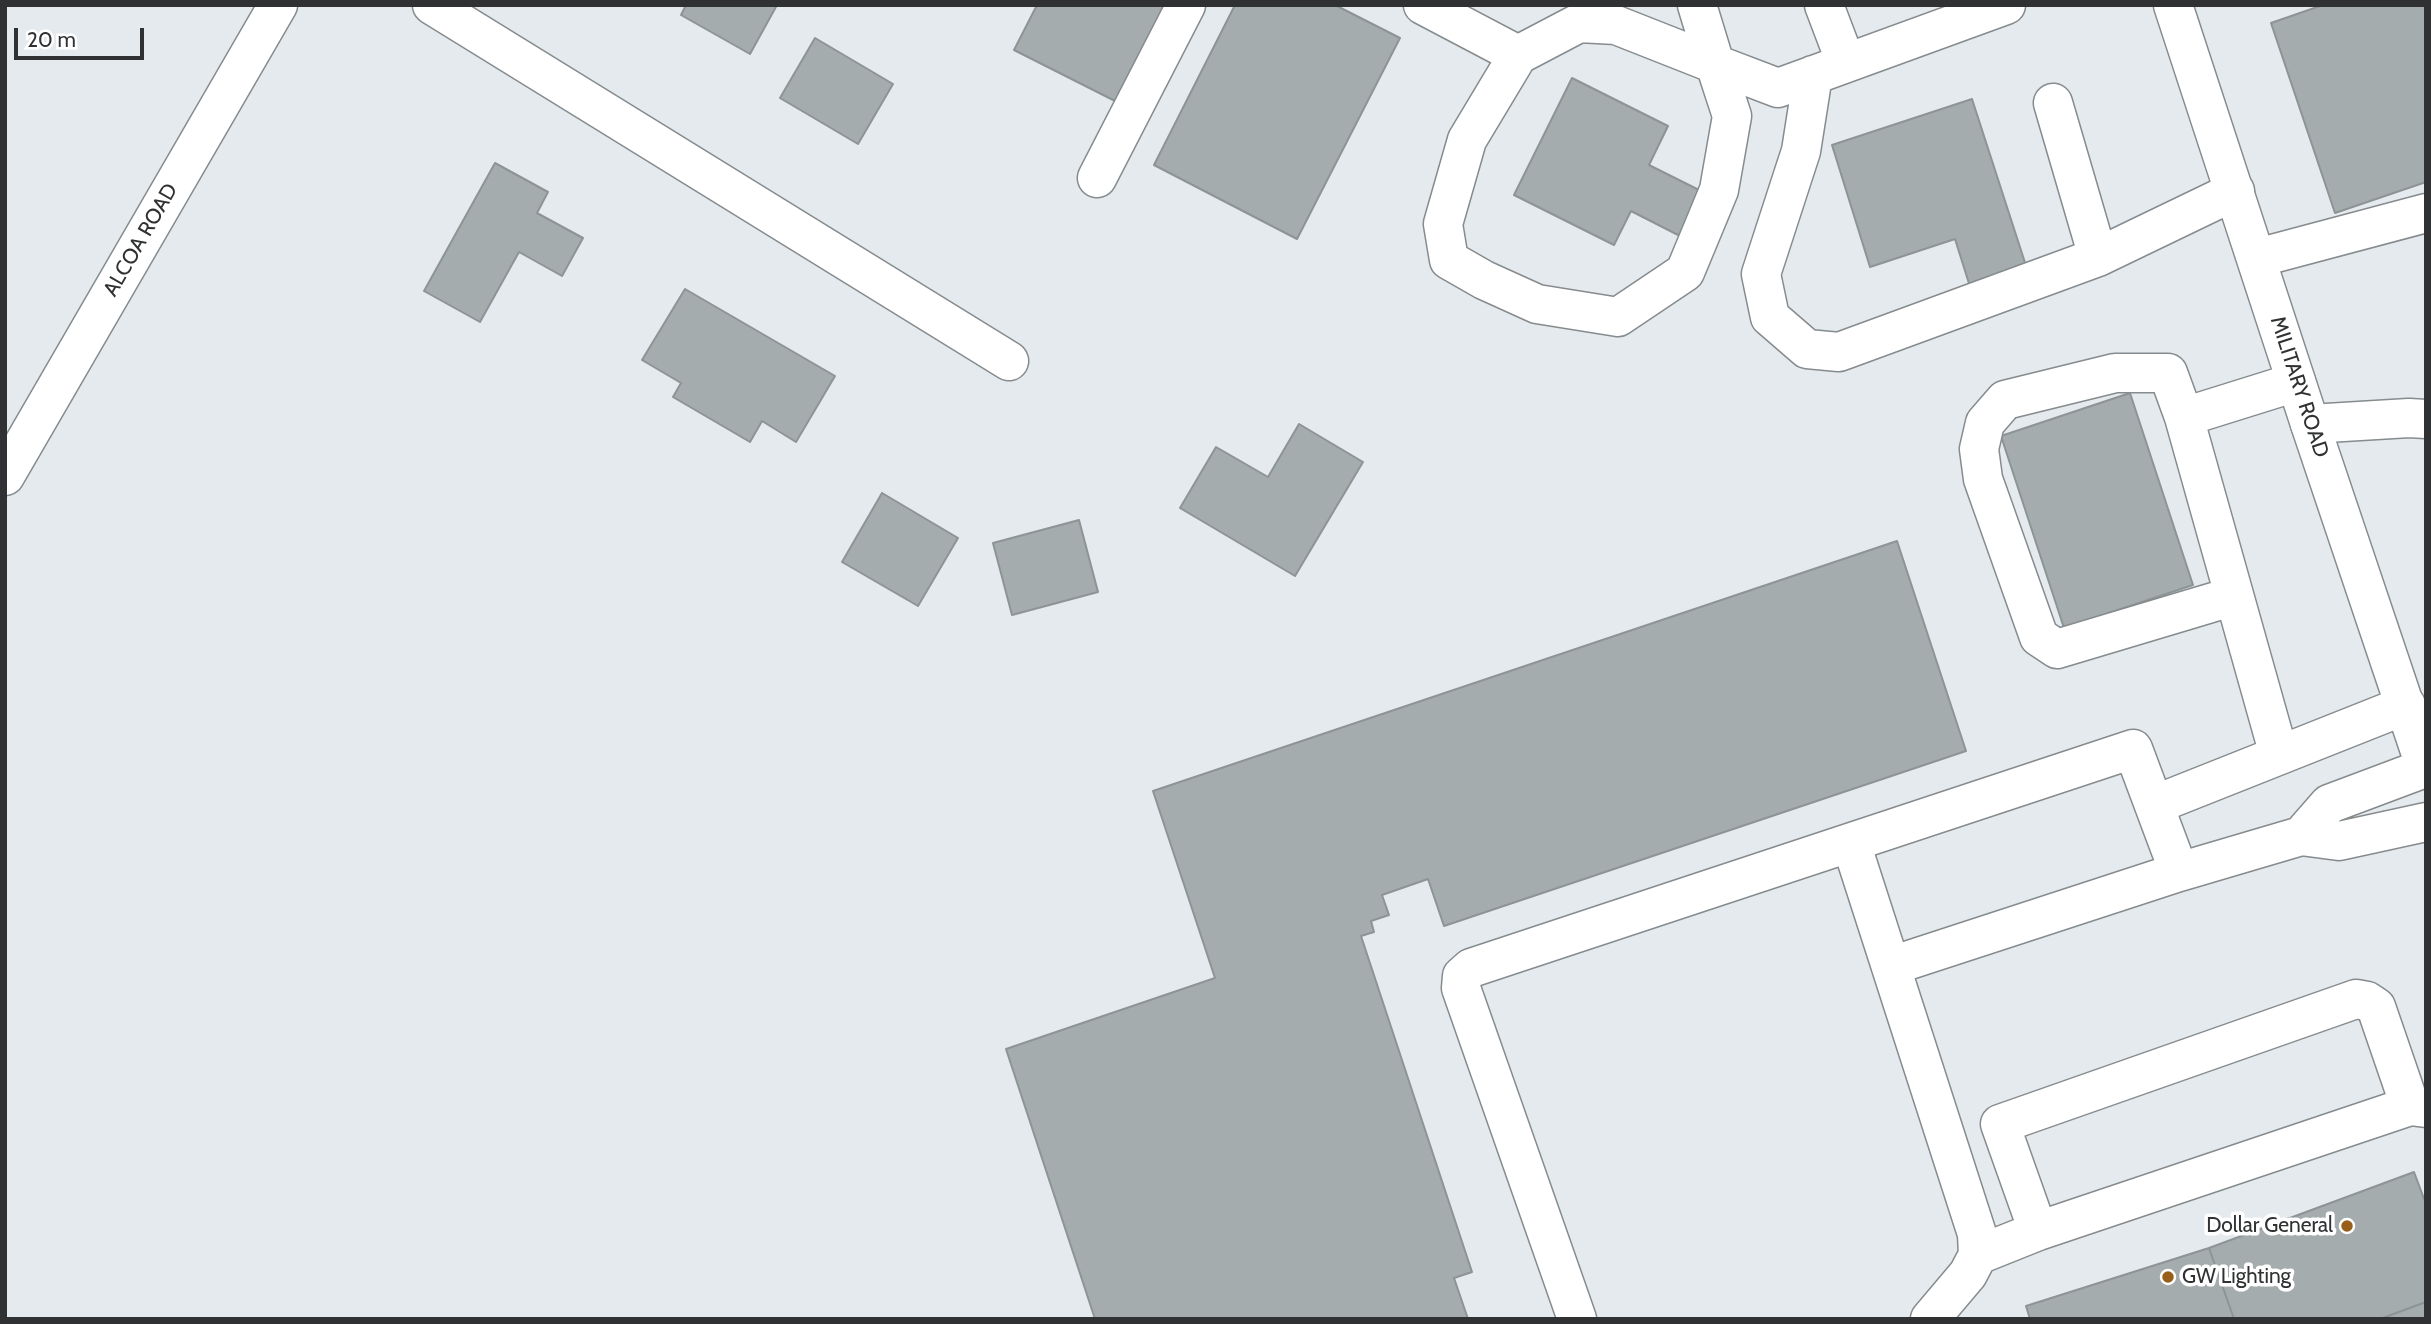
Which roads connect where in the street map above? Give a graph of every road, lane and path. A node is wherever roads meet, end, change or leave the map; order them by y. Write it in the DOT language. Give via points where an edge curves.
graph roads {
  1 [pos="278,5"];
  2 [pos="432,5"];
  3 [pos="1186,5"];
  4 [pos="1423,5"];
  5 [pos="1697,5"];
  6 [pos="1824,5"];
  7 [pos="2006,5"];
  8 [pos="2174,5"];
  9 [pos="1477,18"];
  10 [pos="1518,55"];
  11 [pos="1715,64"];
  12 [pos="1830,69"];
  13 [pos="2053,103"];
  14 [pos="1097,178"];
  15 [pos="2235,191"];
  16 [pos="2426,213"];
  17 [pos="2098,257"];
  18 [pos="2257,258"];
  19 [pos="1009,361"];
  20 [pos="2297,382"];
  21 [pos="2184,417"];
  22 [pos="2426,419"];
  23 [pos="2310,424"];
  24 [pos="16,432"];
  25 [pos="5,475"];
  26 [pos="2234,596"];
  27 [pos="2406,705"];
  28 [pos="2279,755"];
  29 [pos="2426,768"];
  30 [pos="2154,805"];
  31 [pos="2426,822"];
  32 [pos="2301,836"];
  33 [pos="1851,843"];
  34 [pos="2179,872"];
  35 [pos="1891,966"];
  36 [pos="2418,1107"];
  37 [pos="2000,1124"];
  38 [pos="1947,1143"];
  39 [pos="2038,1231"];
  40 [pos="1978,1255"];
  41 [pos="1577,1319"];
  42 [pos="1930,1319"];
  1 -- 24 [label="main road, ALCOA ROAD"];
  2 -- 19 [label="main road"];
  3 -- 14 [label="main road"];
  4 -- 9 [label="main road"];
  5 -- 11 [label="main road"];
  6 -- 12 [label="main road"];
  7 -- 12 [label="main road"];
  8 -- 15 [label="main road, MILITARY ROAD"];
  9 -- 10 [label="main road"];
  10 -- 11 [label="main road" via="1578,23 1616,25"];
  10 -- 11 [label="main road" via="1467,140 1443,224 1449,260 1537,304 1618,317 1685,272 1719,190 1732,117"];
  11 -- 12 [label="main road" via="1778,88"];
  12 -- 17 [label="main road" via="1761,274 1770,317 1807,349 1839,352"];
  13 -- 17 [label="main road"];
  15 -- 17 [label="main road"];
  15 -- 18 [label="main road, MILITARY ROAD"];
  16 -- 18 [label="main road"];
  18 -- 20 [label="main road, MILITARY ROAD"];
  20 -- 21 [label="main road"];
  20 -- 23 [label="main road, MILITARY ROAD"];
  21 -- 26 [label="main road"];
  21 -- 26 [label="main road" via="2168,373 2115,373 2005,400 1984,423 1979,449 1983,479 2039,637 2057,649"];
  22 -- 23 [label="main road"];
  23 -- 27 [label="main road, MILITARY ROAD"];
  24 -- 25 [label="main road, ALCOA ROAD"];
  26 -- 28 [label="main road"];
  27 -- 28 [label="main road"];
  27 -- 29 [label="main road, MILITARY ROAD"];
  28 -- 30 [label="main road"];
  29 -- 32 [label="main road" via="2329,804"];
  30 -- 33 [label="main road" via="2133,749"];
  30 -- 34 [label="main road"];
  31 -- 32 [label="main road" via="2339,841"];
  32 -- 34 [label="main road"];
  33 -- 35 [label="main road"];
  33 -- 41 [label="main road" via="1471,968 1462,976 1461,988"];
  34 -- 35 [label="main road"];
  35 -- 38 [label="main road"];
  36 -- 37 [label="main road" via="2376,1007 2356,999"];
  36 -- 39 [label="main road"];
  37 -- 38 [label="main road"];
  37 -- 39 [label="main road"];
  38 -- 40 [label="main road" via="1977,1234"];
  39 -- 40 [label="main road"];
  40 -- 42 [label="main road"];
}
